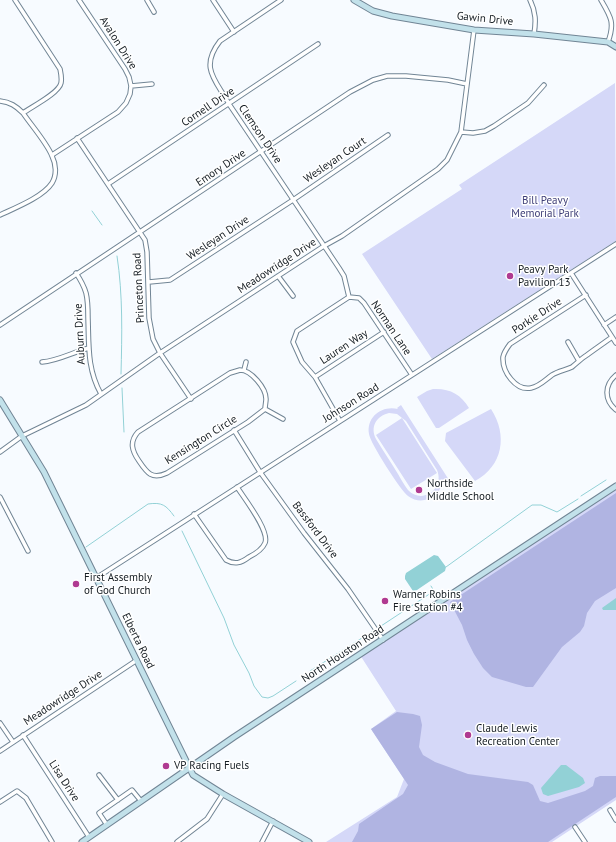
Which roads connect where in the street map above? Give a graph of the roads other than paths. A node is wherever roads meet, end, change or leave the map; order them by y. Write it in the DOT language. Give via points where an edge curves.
graph roads {
  1 [pos="15,0"];
  2 [pos="79,0"];
  3 [pos="146,0"];
  4 [pos="213,0"];
  5 [pos="281,0"];
  6 [pos="354,0"];
  7 [pos="530,0"];
  8 [pos="601,0"];
  9 [pos="154,12"];
  10 [pos="474,30"];
  11 [pos="234,32"];
  12 [pos="534,34"];
  13 [pos="608,42"];
  14 [pos="318,44"];
  15 [pos="616,47"];
  16 [pos="152,84"];
  17 [pos="467,84"];
  18 [pos="544,85"];
  19 [pos="131,86"];
  20 [pos="0,101"];
  21 [pos="229,104"];
  22 [pos="23,113"];
  23 [pos="461,132"];
  24 [pos="388,135"];
  25 [pos="78,138"];
  26 [pos="262,151"];
  27 [pos="52,155"];
  28 [pos="108,184"];
  29 [pos="293,200"];
  30 [pos="0,215"];
  31 [pos="139,232"];
  32 [pos="616,244"];
  33 [pos="324,246"];
  34 [pos="76,273"];
  35 [pos="571,273"];
  36 [pos="278,276"];
  37 [pos="149,282"];
  38 [pos="586,295"];
  39 [pos="293,296"];
  40 [pos="349,297"];
  41 [pos="616,317"];
  42 [pos="0,325"];
  43 [pos="604,325"];
  44 [pos="384,332"];
  45 [pos="612,337"];
  46 [pos="568,342"];
  47 [pos="616,343"];
  48 [pos="89,348"];
  49 [pos="160,353"];
  50 [pos="579,361"];
  51 [pos="42,362"];
  52 [pos="246,362"];
  53 [pos="244,370"];
  54 [pos="412,375"];
  55 [pos="616,375"];
  56 [pos="315,377"];
  57 [pos="101,394"];
  58 [pos="191,399"];
  59 [pos="0,400"];
  60 [pos="265,409"];
  61 [pos="616,410"];
  62 [pos="283,419"];
  63 [pos="340,421"];
  64 [pos="234,430"];
  65 [pos="22,436"];
  66 [pos="0,452"];
  67 [pos="260,472"];
  68 [pos="616,486"];
  69 [pos="237,487"];
  70 [pos="0,498"];
  71 [pos="194,514"];
  72 [pos="28,551"];
  73 [pos="96,578"];
  74 [pos="383,640"];
  75 [pos="137,660"];
  76 [pos="0,723"];
  77 [pos="23,735"];
  78 [pos="13,742"];
  79 [pos="0,750"];
  80 [pos="190,768"];
  81 [pos="99,775"];
  82 [pos="223,794"];
  83 [pos="118,800"];
  84 [pos="141,801"];
  85 [pos="0,802"];
  86 [pos="610,810"];
  87 [pos="616,820"];
  88 [pos="272,821"];
  89 [pos="107,825"];
  90 [pos="575,827"];
  91 [pos="89,837"];
  92 [pos="52,842"];
  93 [pos="82,842"];
  94 [pos="177,842"];
  95 [pos="262,842"];
  96 [pos="309,842"];
  97 [pos="585,842"];
  1 -- 22 [label="street" via="62,76 58,90"];
  2 -- 19 [label="street, Avalon Drive" via="125,69"];
  3 -- 9 [label="street"];
  4 -- 11 [label="street"];
  5 -- 11 [label="street, Clemson Drive"];
  6 -- 10 [label="street, Gawin Drive" via="373,11 392,16"];
  7 -- 12 [label="street" via="536,21"];
  8 -- 13 [label="street" via="613,25"];
  10 -- 12 [label="street, Gawin Drive"];
  10 -- 17 [label="street, Meadowridge Drive"];
  11 -- 21 [label="street, Clemson Drive" via="215,47 210,67 212,76"];
  12 -- 13 [label="street, Gawin Drive"];
  13 -- 15 [label="street, Gawin Drive"];
  14 -- 21 [label="street, Cornell Drive"];
  16 -- 19 [label="street"];
  17 -- 23 [label="street, Meadowridge Drive"];
  17 -- 26 [label="street, Emory Drive" via="406,76 387,76 373,80 350,92"];
  18 -- 23 [label="street" via="528,103 485,131"];
  19 -- 25 [label="street, Avalon Drive" via="126,103 118,112"];
  20 -- 22 [label="street" via="18,107"];
  21 -- 26 [label="street, Clemson Drive"];
  21 -- 28 [label="street, Cornell Drive"];
  22 -- 27 [label="street"];
  23 -- 33 [label="street, Meadowridge Drive" via="447,160 438,169"];
  24 -- 29 [label="street, Wesleyan Court"];
  25 -- 27 [label="street, Avalon Drive"];
  25 -- 28 [label="street, Princeton Road"];
  26 -- 29 [label="street, Clemson Drive"];
  26 -- 31 [label="street, Emory Drive"];
  27 -- 30 [label="street" via="55,164 52,183 32,199"];
  28 -- 31 [label="street, Princeton Road"];
  29 -- 33 [label="street, Clemson Drive"];
  29 -- 37 [label="street, Wesleyan Drive" via="170,280"];
  31 -- 34 [label="street, Emory Drive"];
  31 -- 37 [label="street, Princeton Road" via="145,240"];
  32 -- 35 [label="street, Johnson Road"];
  33 -- 36 [label="street, Meadowridge Drive"];
  33 -- 40 [label="street, Clemson Drive" via="344,276"];
  34 -- 42 [label="street, Emory Drive"];
  34 -- 48 [label="street, Auburn Drive" via="86,292 88,303"];
  35 -- 38 [label="street"];
  35 -- 54 [label="street, Johnson Road"];
  36 -- 39 [label="street"];
  36 -- 49 [label="street, Meadowridge Drive"];
  37 -- 49 [label="street, Princeton Road" via="150,328"];
  38 -- 43 [label="street"];
  38 -- 50 [label="street, Porkie Drive" via="516,339 503,357 504,367 514,383 529,388 542,384 552,375"];
  40 -- 44 [label="street, Norman Lane" via="359,298"];
  40 -- 56 [label="street" via="298,331 295,336 293,342 296,350"];
  41 -- 43 [label="street"];
  43 -- 45 [label="street"];
  44 -- 54 [label="street, Norman Lane"];
  44 -- 56 [label="street, Lauren Way"];
  45 -- 47 [label="street"];
  45 -- 50 [label="street, Porkie Drive"];
  46 -- 50 [label="street"];
  48 -- 51 [label="street" via="51,362"];
  48 -- 57 [label="street, Auburn Drive" via="91,370"];
  49 -- 57 [label="street, Meadowridge Drive"];
  49 -- 58 [label="street, Princeton Road"];
  52 -- 53 [label="street"];
  53 -- 58 [label="street, Kensington Circle" via="230,374"];
  53 -- 60 [label="street" via="254,377 265,394"];
  54 -- 63 [label="street, Johnson Road"];
  55 -- 61 [label="street" via="609,382 607,396"];
  56 -- 63 [label="street"];
  57 -- 65 [label="street, Meadowridge Drive" via="86,405"];
  58 -- 64 [label="street, Kensington Circle" via="134,437 134,454 144,470 151,475 161,476"];
  59 -- 65 [label="street, Elberta Road"];
  60 -- 62 [label="street"];
  60 -- 64 [label="street, Kensington Circle"];
  63 -- 67 [label="street, Johnson Road"];
  64 -- 67 [label="street, Bassford Drive"];
  65 -- 66 [label="street, Meadowridge Drive"];
  65 -- 73 [label="street, Elberta Road" via="47,478"];
  67 -- 69 [label="street, Johnson Road"];
  67 -- 74 [label="street, Bassford Drive"];
  68 -- 74 [label="street, North Houston Road"];
  69 -- 71 [label="street, Johnson Road"];
  69 -- 71 [label="street" via="266,533 265,543 259,551 240,563 226,560"];
  70 -- 72 [label="street"];
  71 -- 73 [label="street, Johnson Road"];
  73 -- 75 [label="street, Elberta Road"];
  74 -- 80 [label="street, North Houston Road"];
  75 -- 77 [label="street, Meadowridge Drive"];
  75 -- 80 [label="street, Elberta Road"];
  76 -- 78 [label="street"];
  77 -- 78 [label="street, Meadowridge Drive"];
  77 -- 91 [label="street, Lisa Drive"];
  78 -- 79 [label="street, Meadowridge Drive"];
  80 -- 82 [label="street, Elberta Road" via="193,774"];
  80 -- 84 [label="street, North Houston Road"];
  81 -- 83 [label="street"];
  82 -- 88 [label="street, Elberta Road"];
  82 -- 94 [label="street" via="207,819"];
  83 -- 84 [label="street" via="132,790"];
  83 -- 89 [label="street" via="100,813"];
  84 -- 89 [label="street, North Houston Road"];
  85 -- 92 [label="street" via="17,792 26,798"];
  86 -- 87 [label="street"];
  88 -- 95 [label="street"];
  88 -- 96 [label="street, Elberta Road"];
  89 -- 91 [label="street, North Houston Road"];
  90 -- 97 [label="street"];
  91 -- 93 [label="street, North Houston Road"];
}
